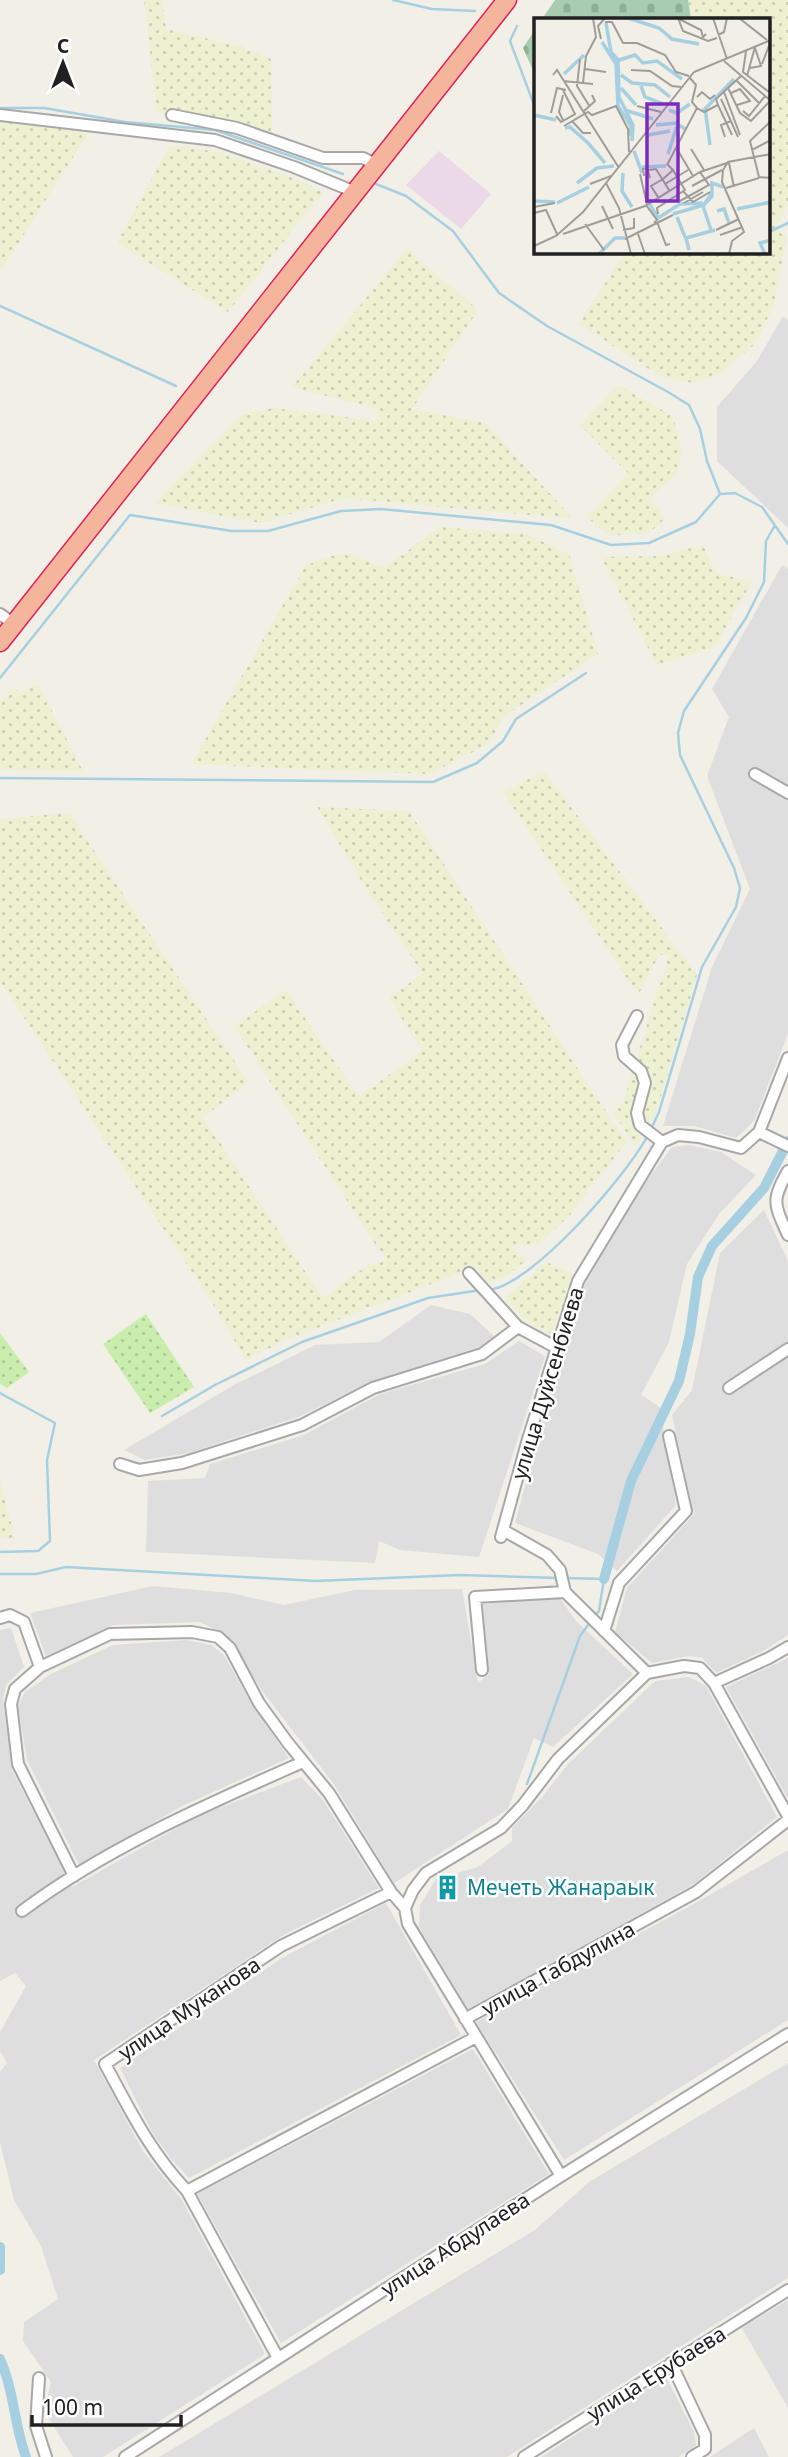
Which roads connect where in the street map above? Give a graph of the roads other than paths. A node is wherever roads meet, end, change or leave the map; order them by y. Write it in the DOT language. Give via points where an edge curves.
graph roads {
  1 [pos="507,0"];
  2 [pos="0,115"];
  3 [pos="172,115"];
  4 [pos="377,165"];
  5 [pos="355,192"];
  6 [pos="7,619"];
  7 [pos="0,642"];
  8 [pos="755,774"];
  9 [pos="788,793"];
  10 [pos="637,1016"];
  11 [pos="788,1058"];
  12 [pos="759,1132"];
  13 [pos="662,1142"];
  14 [pos="788,1146"];
  15 [pos="788,1171"];
  16 [pos="788,1235"];
  17 [pos="469,1273"];
  18 [pos="518,1327"];
  19 [pos="557,1348"];
  20 [pos="788,1349"];
  21 [pos="729,1388"];
  22 [pos="669,1436"];
  23 [pos="120,1464"];
  24 [pos="565,1592"];
  25 [pos="0,1618"];
  26 [pos="604,1631"];
  27 [pos="788,1647"];
  28 [pos="40,1667"];
  29 [pos="482,1670"];
  30 [pos="648,1673"];
  31 [pos="714,1683"];
  32 [pos="303,1762"];
  33 [pos="788,1818"];
  34 [pos="74,1876"];
  35 [pos="391,1892"];
  36 [pos="405,1908"];
  37 [pos="22,1911"];
  38 [pos="465,2019"];
  39 [pos="788,2034"];
  40 [pos="476,2037"];
  41 [pos="561,2176"];
  42 [pos="187,2191"];
  43 [pos="788,2290"];
  44 [pos="278,2358"];
  45 [pos="671,2363"];
  46 [pos="39,2378"];
  47 [pos="46,2457"];
  48 [pos="125,2457"];
  49 [pos="524,2457"];
  50 [pos="692,2457"];
  1 -- 4 [label="highway"];
  2 -- 5 [label="street" via="215,140"];
  3 -- 4 [label="street" via="237,128 323,159 363,158"];
  4 -- 5 [label="highway"];
  5 -- 6 [label="highway"];
  6 -- 7 [label="highway"];
  8 -- 9 [label="street"];
  10 -- 13 [label="street" via="622,1045 624,1056 641,1070 645,1083 637,1113 640,1125"];
  11 -- 12 [label="street"];
  12 -- 13 [label="street" via="741,1148 678,1135"];
  12 -- 14 [label="street"];
  13 -- 19 [label="street, улица Дуйсенбиева" via="578,1281"];
  15 -- 16 [label="street" via="776,1193"];
  17 -- 18 [label="street"];
  18 -- 19 [label="street"];
  18 -- 23 [label="street" via="482,1354 373,1388 302,1425 182,1464 139,1470"];
  19 -- 24 [label="street, улица Дуйсенбиева" via="502,1534 547,1555 560,1570"];
  20 -- 21 [label="street"];
  22 -- 26 [label="street" via="686,1511 619,1583"];
  24 -- 26 [label="street"];
  24 -- 29 [label="street" via="475,1597"];
  25 -- 28 [label="street" via="9,1615 24,1622"];
  26 -- 30 [label="street"];
  27 -- 31 [label="street"];
  28 -- 32 [label="street" via="110,1634 192,1632 218,1637 230,1648 259,1703"];
  28 -- 34 [label="street" via="15,1689 10,1704 19,1764"];
  30 -- 31 [label="street" via="684,1666 700,1668"];
  30 -- 36 [label="street" via="558,1759 501,1828 426,1873"];
  31 -- 33 [label="street"];
  32 -- 34 [label="street" via="188,1812"];
  32 -- 35 [label="street" via="329,1793"];
  33 -- 38 [label="street, улица Габдулина" via="696,1892"];
  34 -- 37 [label="street"];
  35 -- 36 [label="street"];
  35 -- 42 [label="street, улица Муканова" via="281,1947 105,2064 146,2141"];
  36 -- 38 [label="street" via="408,1924"];
  38 -- 40 [label="street"];
  39 -- 41 [label="street, улица Абдулаева"];
  40 -- 41 [label="street"];
  40 -- 42 [label="street, улица Габдулина"];
  41 -- 44 [label="street, улица Абдулаева"];
  42 -- 44 [label="street, улица Муканова"];
  43 -- 45 [label="street, улица Ерубаева"];
  44 -- 48 [label="street, улица Абдулаева"];
  45 -- 49 [label="street, улица Ерубаева"];
  45 -- 50 [label="street" via="705,2435 705,2449"];
  46 -- 47 [label="street" via="36,2426"];
}
